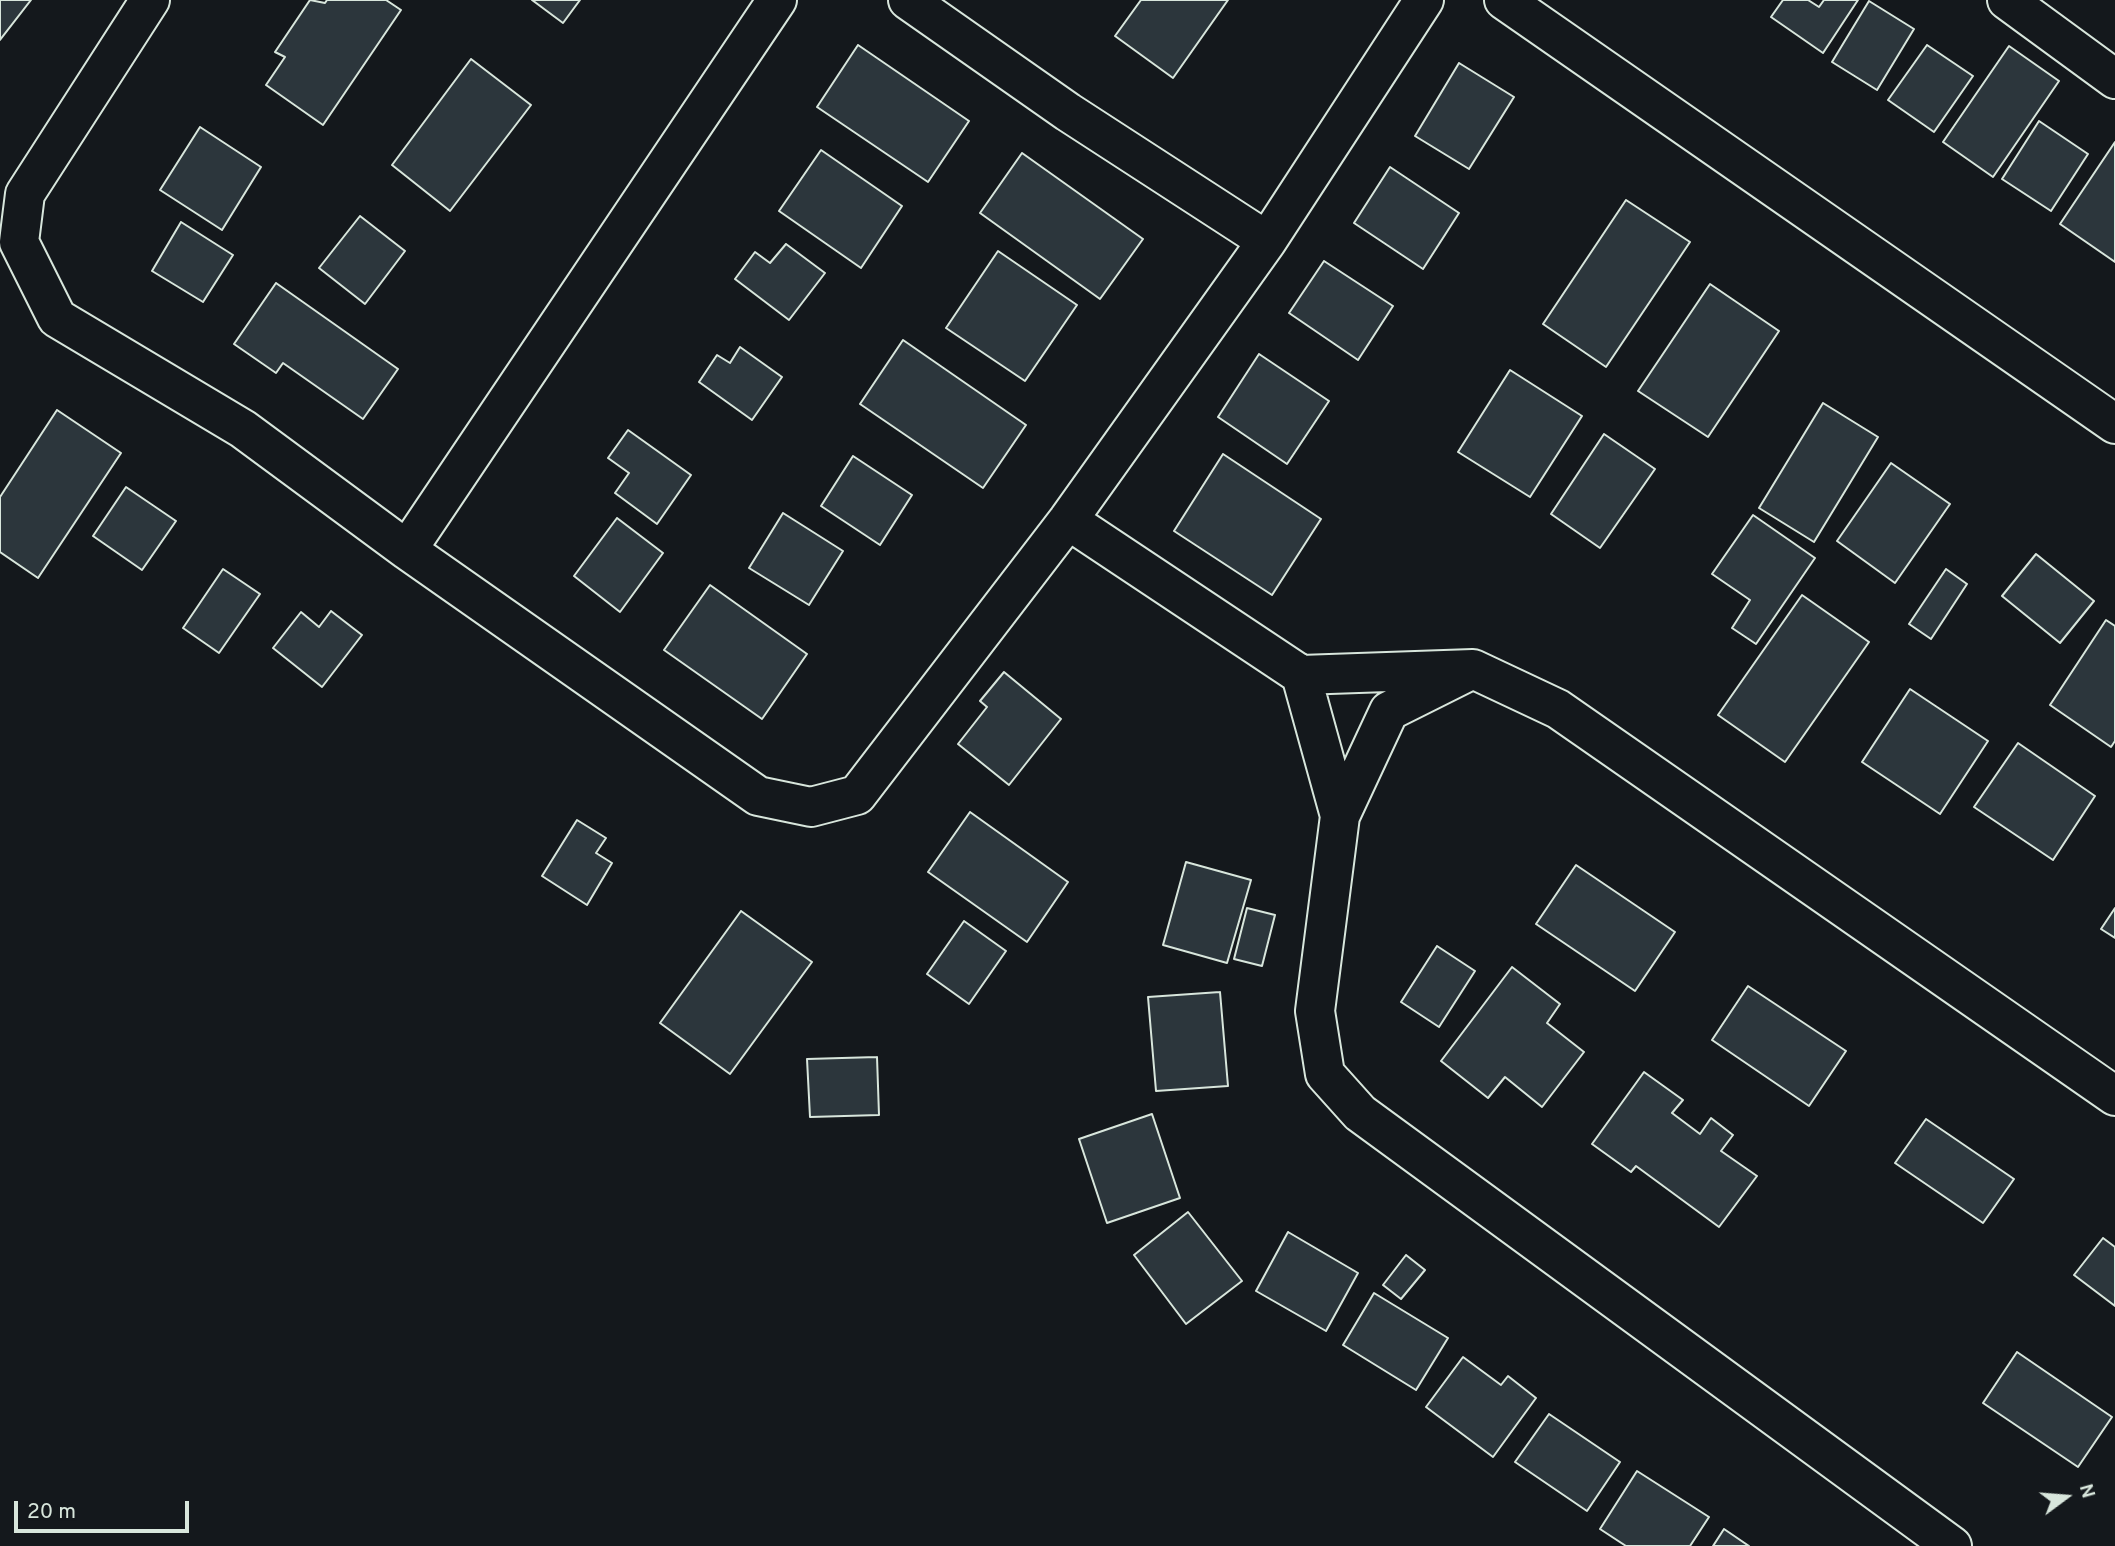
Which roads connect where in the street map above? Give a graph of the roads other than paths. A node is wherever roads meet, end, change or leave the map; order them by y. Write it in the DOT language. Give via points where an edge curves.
graph roads {
  1 [pos="149,0"];
  2 [pos="776,0"];
  3 [pos="908,0"];
  4 [pos="1424,0"];
  5 [pos="1504,0"];
  6 [pos="2007,0"];
  7 [pos="2115,79"];
  8 [pos="1267,241"];
  9 [pos="2115,424"];
  10 [pos="1068,520"];
  11 [pos="407,550"];
  12 [pos="1473,669"];
  13 [pos="1301,675"];
  14 [pos="1340,816"];
  15 [pos="2115,1096"];
  16 [pos="1952,1546"];
  1 -- 11 [label="street" via="25,194 19,242 57,318 243,429"];
  2 -- 11 [label="street"];
  3 -- 8 [label="street" via="1068,112"];
  4 -- 8 [label="street"];
  5 -- 9 [label="street"];
  6 -- 7 [label="street"];
  8 -- 10 [label="street"];
  10 -- 11 [label="street" via="857,794 811,807 758,796"];
  10 -- 13 [label="street"];
  12 -- 13 [label="street"];
  12 -- 14 [label="street" via="1388,711"];
  12 -- 15 [label="street" via="1559,709"];
  13 -- 14 [label="street"];
  14 -- 16 [label="street" via="1315,1011 1325,1074 1360,1113"];
}
